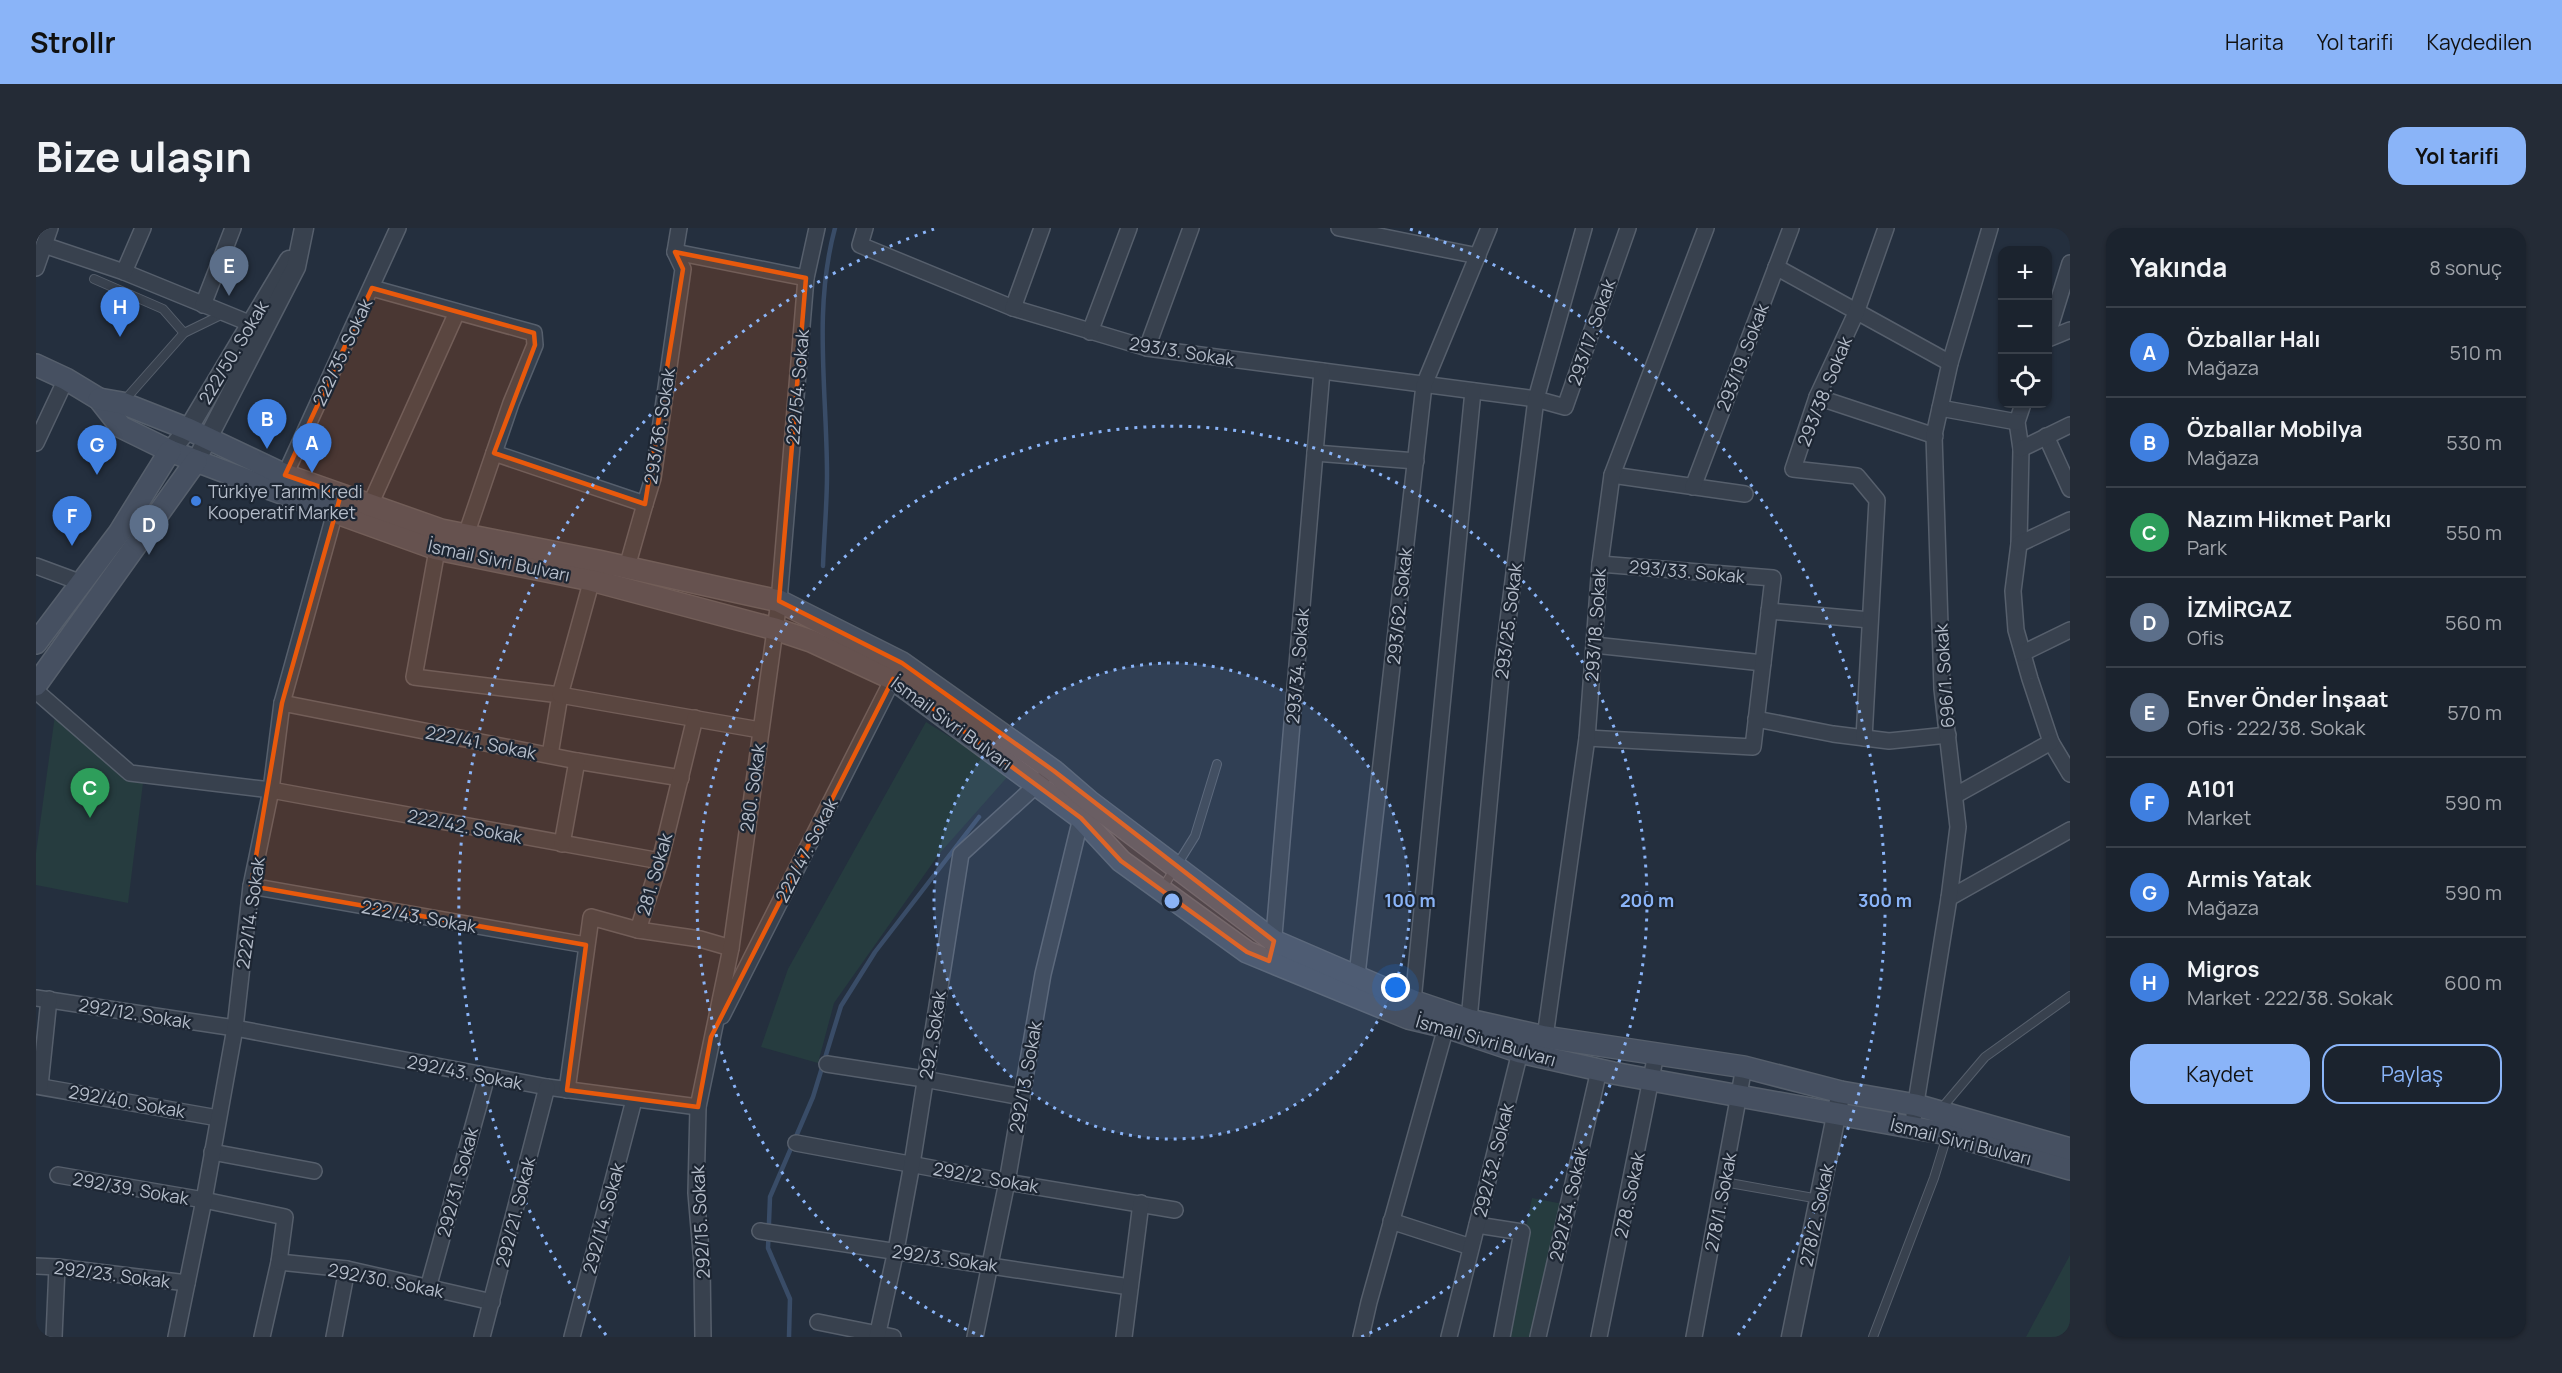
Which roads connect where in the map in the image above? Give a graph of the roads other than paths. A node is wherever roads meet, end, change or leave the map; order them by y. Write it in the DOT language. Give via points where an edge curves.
graph roads {
  1 [pos="50,228"];
  2 [pos="143,228"];
  3 [pos="233,228"];
  4 [pos="304,228"];
  5 [pos="398,228"];
  6 [pos="679,228"];
  7 [pos="817,228"];
  8 [pos="865,228"];
  9 [pos="1042,228"];
  10 [pos="1129,228"];
  11 [pos="1191,228"];
  12 [pos="1339,228"];
  13 [pos="1489,228"];
  14 [pos="1584,228"];
  15 [pos="1628,228"];
  16 [pos="1706,228"];
  17 [pos="1791,228"];
  18 [pos="1886,228"];
  19 [pos="1990,228"];
  20 [pos="44,245"];
  21 [pos="675,252"];
  22 [pos="298,254"];
  23 [pos="1478,256"];
  24 [pos="2070,263"];
  25 [pos="1776,267"];
  26 [pos="36,268"];
  27 [pos="124,272"];
  28 [pos="806,278"];
  29 [pos="94,279"];
  30 [pos="372,288"];
  31 [pos="203,305"];
  32 [pos="1013,308"];
  33 [pos="457,312"];
  34 [pos="1856,313"];
  35 [pos="224,314"];
  36 [pos="2052,321"];
  37 [pos="249,323"];
  38 [pos="2070,330"];
  39 [pos="1090,332"];
  40 [pos="184,333"];
  41 [pos="2052,337"];
  42 [pos="1147,348"];
  43 [pos="1950,363"];
  44 [pos="36,365"];
  45 [pos="1322,371"];
  46 [pos="66,379"];
  47 [pos="1424,385"];
  48 [pos="1473,391"];
  49 [pos="1817,397"];
  50 [pos="99,399"];
  51 [pos="1536,399"];
  52 [pos="122,403"];
  53 [pos="1940,408"];
  54 [pos="2022,408"];
  55 [pos="2017,422"];
  56 [pos="2070,425"];
  57 [pos="188,429"];
  58 [pos="1935,436"];
  59 [pos="2046,436"];
  60 [pos="208,439"];
  61 [pos="36,443"];
  62 [pos="2021,449"];
  63 [pos="170,451"];
  64 [pos="494,453"];
  65 [pos="1315,453"];
  66 [pos="196,461"];
  67 [pos="1416,461"];
  68 [pos="285,475"];
  69 [pos="1612,475"];
  70 [pos="1693,487"];
  71 [pos="2070,489"];
  72 [pos="1745,494"];
  73 [pos="338,503"];
  74 [pos="645,504"];
  75 [pos="370,505"];
  76 [pos="2070,520"];
  77 [pos="466,535"];
  78 [pos="439,540"];
  79 [pos="2019,544"];
  80 [pos="1600,564"];
  81 [pos="36,566"];
  82 [pos="627,567"];
  83 [pos="594,570"];
  84 [pos="82,583"];
  85 [pos="779,601"];
  86 [pos="1769,611"];
  87 [pos="1870,620"];
  88 [pos="775,629"];
  89 [pos="2070,630"];
  90 [pos="36,643"];
  91 [pos="1594,645"];
  92 [pos="2023,653"];
  93 [pos="1763,663"];
  94 [pos="897,671"];
  95 [pos="36,685"];
  96 [pos="36,691"];
  97 [pos="560,695"];
  98 [pos="282,703"];
  99 [pos="695,718"];
  100 [pos="1756,719"];
  101 [pos="760,730"];
  102 [pos="1948,735"];
  103 [pos="1587,738"];
  104 [pos="1864,738"];
  105 [pos="2051,742"];
  106 [pos="549,755"];
  107 [pos="577,760"];
  108 [pos="1217,764"];
  109 [pos="1054,771"];
  110 [pos="2070,774"];
  111 [pos="681,778"];
  112 [pos="1037,784"];
  113 [pos="271,790"];
  114 [pos="1956,795"];
  115 [pos="1081,818"];
  116 [pos="2070,830"];
  117 [pos="562,844"];
  118 [pos="660,861"];
  119 [pos="1175,867"];
  120 [pos="251,886"];
  121 [pos="1161,890"];
  122 [pos="1949,898"];
  123 [pos="638,930"];
  124 [pos="586,945"];
  125 [pos="731,948"];
  126 [pos="1272,951"];
  127 [pos="1355,986"];
  128 [pos="2070,996"];
  129 [pos="42,999"];
  130 [pos="1413,1001"];
  131 [pos="1468,1020"];
  132 [pos="1446,1027"];
  133 [pos="234,1028"];
  134 [pos="711,1037"];
  135 [pos="1545,1037"];
  136 [pos="1520,1052"];
  137 [pos="1656,1054"];
  138 [pos="826,1064"];
  139 [pos="1744,1067"];
  140 [pos="1599,1070"];
  141 [pos="487,1076"];
  142 [pos="924,1079"];
  143 [pos="1653,1080"];
  144 [pos="38,1086"];
  145 [pos="547,1087"];
  146 [pos="567,1090"];
  147 [pos="1841,1092"];
  148 [pos="1740,1095"];
  149 [pos="1022,1097"];
  150 [pos="634,1100"];
  151 [pos="1916,1105"];
  152 [pos="698,1107"];
  153 [pos="1939,1111"];
  154 [pos="1837,1114"];
  155 [pos="218,1118"];
  156 [pos="1912,1127"];
  157 [pos="1948,1134"];
  158 [pos="796,1143"];
  159 [pos="2070,1149"];
  160 [pos="212,1152"];
  161 [pos="912,1164"];
  162 [pos="2070,1169"];
  163 [pos="314,1171"];
  164 [pos="58,1175"];
  165 [pos="1007,1182"];
  166 [pos="1724,1182"];
  167 [pos="1819,1199"];
  168 [pos="204,1200"];
  169 [pos="1142,1203"];
  170 [pos="1175,1210"];
  171 [pos="1391,1221"];
  172 [pos="1477,1225"];
  173 [pos="760,1231"];
  174 [pos="1471,1247"];
  175 [pos="896,1250"];
  176 [pos="279,1262"];
  177 [pos="989,1264"];
  178 [pos="36,1266"];
  179 [pos="57,1267"];
  180 [pos="347,1269"];
  181 [pos="187,1283"];
  182 [pos="1130,1287"];
  183 [pos="428,1288"];
  184 [pos="492,1302"];
  185 [pos="818,1322"];
  186 [pos="877,1336"];
  187 [pos="54,1337"];
  188 [pos="176,1337"];
  189 [pos="262,1337"];
  190 [pos="334,1337"];
  191 [pos="482,1337"];
  192 [pos="572,1337"];
  193 [pos="703,1337"];
  194 [pos="893,1337"];
  195 [pos="975,1337"];
  196 [pos="1124,1337"];
  197 [pos="1361,1337"];
  198 [pos="1449,1337"];
  199 [pos="1503,1337"];
  200 [pos="1538,1337"];
  201 [pos="1599,1337"];
  202 [pos="1694,1337"];
  203 [pos="1791,1337"];
  204 [pos="1873,1337"];
  1 -- 20 [label="street"];
  2 -- 27 [label="street"];
  3 -- 31 [label="street"];
  4 -- 22 [label="street, 222/50. Sokak"];
  5 -- 30 [label="street, 222/35. Sokak"];
  6 -- 21 [label="street, 293/36. Sokak"];
  7 -- 28 [label="street, 222/54. Sokak"];
  8 -- 32 [label="street, 293/3. Sokak" via="860,245"];
  9 -- 32 [label="street"];
  10 -- 39 [label="street"];
  11 -- 42 [label="street"];
  12 -- 23 [label="street"];
  13 -- 23 [label="street, 293/62. Sokak"];
  14 -- 51 [label="street, 293/25. Sokak"];
  15 -- 51 [label="street, 293/17. Sokak" via="1565,407"];
  16 -- 69 [label="street, 293/18. Sokak"];
  17 -- 25 [label="street, 293/19. Sokak"];
  18 -- 34 [label="street, 293/38. Sokak"];
  19 -- 43 [label="street, 696/1. Sokak"];
  20 -- 26 [label="street"];
  20 -- 27 [label="street"];
  21 -- 28 [label="street"];
  21 -- 74 [label="street, 293/36. Sokak" via="683,269 653,478"];
  22 -- 37 [label="street, 222/50. Sokak" via="286,262"];
  22 -- 60 [label="street, 222/50. Sokak" via="296,267"];
  23 -- 47 [label="street, 293/62. Sokak"];
  24 -- 36 [label="street"];
  25 -- 34 [label="street"];
  25 -- 70 [label="street, 293/19. Sokak"];
  27 -- 31 [label="street"];
  28 -- 85 [label="street, 222/54. Sokak"];
  29 -- 40 [label="lane" via="164,309"];
  30 -- 33 [label="street"];
  30 -- 68 [label="street, 222/35. Sokak"];
  31 -- 35 [label="street"];
  32 -- 39 [label="street, 293/3. Sokak"];
  33 -- 64 [label="street" via="534,333 536,338"];
  33 -- 75 [label="street"];
  34 -- 43 [label="street"];
  34 -- 49 [label="street, 293/38. Sokak"];
  35 -- 37 [label="street"];
  35 -- 40 [label="lane"];
  37 -- 57 [label="street, 222/50. Sokak"];
  38 -- 41 [label="street"];
  39 -- 42 [label="street, 293/3. Sokak"];
  40 -- 52 [label="lane"];
  42 -- 45 [label="street, 293/3. Sokak"];
  43 -- 53 [label="street, 696/1. Sokak"];
  44 -- 46 [label="main road"];
  45 -- 47 [label="street, 293/3. Sokak"];
  45 -- 65 [label="street, 293/34. Sokak"];
  46 -- 50 [label="main road"];
  46 -- 61 [label="street"];
  47 -- 48 [label="street, 293/3. Sokak"];
  47 -- 67 [label="street, 293/62. Sokak"];
  48 -- 51 [label="street, 293/3. Sokak"];
  48 -- 130 [label="street"];
  49 -- 58 [label="street"];
  49 -- 87 [label="street, 293/38. Sokak" via="1793,469 1857,476 1876,500"];
  50 -- 52 [label="main road, İsmail Sivri Bulvarı"];
  50 -- 63 [label="main road, İsmail Sivri Bulvarı" via="121,427"];
  51 -- 131 [label="street, 293/25. Sokak" via="1501,676"];
  52 -- 57 [label="main road, İsmail Sivri Bulvarı"];
  53 -- 55 [label="street"];
  53 -- 58 [label="street, 696/1. Sokak"];
  54 -- 55 [label="street"];
  55 -- 62 [label="street"];
  56 -- 59 [label="street"];
  57 -- 60 [label="main road, İsmail Sivri Bulvarı"];
  57 -- 63 [label="street, 222/50. Sokak"];
  58 -- 102 [label="street, 696/1. Sokak" via="1942,689"];
  59 -- 62 [label="street"];
  59 -- 71 [label="street"];
  60 -- 66 [label="street, 222/50. Sokak"];
  60 -- 68 [label="main road, İsmail Sivri Bulvarı"];
  62 -- 79 [label="street"];
  63 -- 66 [label="main road, İsmail Sivri Bulvarı"];
  63 -- 84 [label="main road" via="119,533"];
  64 -- 74 [label="street, 293/36. Sokak"];
  64 -- 77 [label="street"];
  65 -- 67 [label="street"];
  65 -- 126 [label="street, 293/34. Sokak"];
  66 -- 73 [label="main road, İsmail Sivri Bulvarı"];
  66 -- 95 [label="main road"];
  67 -- 127 [label="street, 293/62. Sokak"];
  68 -- 73 [label="main road, İsmail Sivri Bulvarı"];
  69 -- 70 [label="street"];
  69 -- 80 [label="street, 293/18. Sokak"];
  70 -- 72 [label="street"];
  73 -- 75 [label="main road, İsmail Sivri Bulvarı"];
  73 -- 78 [label="main road, İsmail Sivri Bulvarı"];
  73 -- 98 [label="street, 222/14. Sokak"];
  74 -- 82 [label="street"];
  75 -- 78 [label="main road, İsmail Sivri Bulvarı"];
  76 -- 79 [label="street"];
  77 -- 78 [label="main road, İsmail Sivri Bulvarı"];
  77 -- 83 [label="main road, İsmail Sivri Bulvarı"];
  78 -- 83 [label="main road, İsmail Sivri Bulvarı"];
  78 -- 97 [label="street" via="414,677"];
  79 -- 92 [label="street" via="2013,591 2016,630"];
  80 -- 86 [label="street, 293/33. Sokak" via="1773,578"];
  80 -- 91 [label="street, 293/18. Sokak"];
  81 -- 84 [label="street"];
  82 -- 83 [label="main road, İsmail Sivri Bulvarı"];
  82 -- 85 [label="main road, İsmail Sivri Bulvarı"];
  83 -- 88 [label="main road, İsmail Sivri Bulvarı"];
  83 -- 97 [label="street"];
  84 -- 90 [label="main road"];
  85 -- 88 [label="street, 222/54. Sokak"];
  85 -- 94 [label="main road, İsmail Sivri Bulvarı"];
  86 -- 87 [label="street"];
  86 -- 93 [label="street"];
  87 -- 104 [label="street"];
  88 -- 94 [label="main road, İsmail Sivri Bulvarı"];
  88 -- 101 [label="street, 280. Sokak"];
  89 -- 92 [label="street"];
  91 -- 93 [label="street"];
  91 -- 103 [label="street, 293/18. Sokak"];
  92 -- 105 [label="street"];
  93 -- 100 [label="street"];
  94 -- 109 [label="main road, İsmail Sivri Bulvarı"];
  94 -- 112 [label="main road, İsmail Sivri Bulvarı"];
  94 -- 134 [label="street, 222/47. Sokak"];
  96 -- 113 [label="street, 222/42. Sokak" via="130,773"];
  97 -- 99 [label="street"];
  97 -- 106 [label="street"];
  98 -- 106 [label="street, 222/41. Sokak"];
  98 -- 113 [label="street, 222/14. Sokak"];
  99 -- 101 [label="street"];
  99 -- 111 [label="street, 281. Sokak"];
  100 -- 103 [label="street" via="1752,747"];
  100 -- 104 [label="street"];
  101 -- 125 [label="street, 280. Sokak"];
  102 -- 104 [label="street" via="1889,741"];
  102 -- 114 [label="street, 696/1. Sokak"];
  103 -- 135 [label="street, 293/18. Sokak"];
  105 -- 110 [label="street"];
  105 -- 114 [label="street"];
  106 -- 107 [label="street, 222/41. Sokak"];
  107 -- 111 [label="street, 222/41. Sokak"];
  107 -- 117 [label="street"];
  108 -- 119 [label="lane" via="1195,836"];
  109 -- 112 [label="street, 292. Sokak"];
  109 -- 119 [label="main road, İsmail Sivri Bulvarı"];
  111 -- 118 [label="street, 281. Sokak"];
  112 -- 115 [label="main road, İsmail Sivri Bulvarı"];
  112 -- 142 [label="street, 292. Sokak" via="961,854"];
  113 -- 117 [label="street, 222/42. Sokak"];
  113 -- 120 [label="street, 222/14. Sokak"];
  114 -- 122 [label="street, 696/1. Sokak" via="1958,827"];
  115 -- 121 [label="main road, İsmail Sivri Bulvarı" via="1121,861"];
  115 -- 149 [label="street, 292/13. Sokak" via="1043,974"];
  116 -- 122 [label="street"];
  117 -- 118 [label="street, 222/42. Sokak"];
  118 -- 123 [label="street, 281. Sokak"];
  119 -- 121 [label="lane"];
  119 -- 126 [label="main road, İsmail Sivri Bulvarı"];
  120 -- 124 [label="street, 222/43. Sokak"];
  120 -- 133 [label="street, 222/14. Sokak"];
  121 -- 126 [label="main road, İsmail Sivri Bulvarı" via="1247,952"];
  122 -- 151 [label="street, 696/1. Sokak"];
  123 -- 124 [label="street, 281. Sokak" via="591,917"];
  123 -- 125 [label="street"];
  124 -- 146 [label="street"];
  125 -- 134 [label="street, 280. Sokak"];
  126 -- 127 [label="main road, İsmail Sivri Bulvarı"];
  127 -- 130 [label="main road, İsmail Sivri Bulvarı"];
  127 -- 132 [label="main road, İsmail Sivri Bulvarı" via="1408,1018"];
  128 -- 153 [label="lane" via="1985,1058"];
  129 -- 133 [label="street, 292/12. Sokak"];
  129 -- 144 [label="street"];
  130 -- 131 [label="main road, İsmail Sivri Bulvarı"];
  131 -- 135 [label="main road, İsmail Sivri Bulvarı"];
  132 -- 136 [label="main road, İsmail Sivri Bulvarı"];
  132 -- 171 [label="street"];
  133 -- 141 [label="street, 292/43. Sokak"];
  133 -- 155 [label="street, 222/14. Sokak"];
  134 -- 152 [label="street, 280. Sokak"];
  135 -- 137 [label="main road, İsmail Sivri Bulvarı"];
  136 -- 140 [label="main road, İsmail Sivri Bulvarı"];
  136 -- 172 [label="street, 292/32. Sokak"];
  137 -- 139 [label="main road, İsmail Sivri Bulvarı"];
  137 -- 143 [label="street, 278. Sokak"];
  138 -- 142 [label="street"];
  139 -- 147 [label="main road, İsmail Sivri Bulvarı"];
  139 -- 148 [label="street, 278/1. Sokak"];
  140 -- 143 [label="main road, İsmail Sivri Bulvarı"];
  140 -- 200 [label="street, 292/34. Sokak"];
  141 -- 145 [label="street, 292/43. Sokak"];
  141 -- 183 [label="street, 292/31. Sokak"];
  142 -- 149 [label="street"];
  142 -- 161 [label="street, 292. Sokak"];
  143 -- 148 [label="main road, İsmail Sivri Bulvarı"];
  143 -- 201 [label="street, 278. Sokak"];
  144 -- 155 [label="street, 292/40. Sokak"];
  145 -- 146 [label="street, 292/43. Sokak"];
  145 -- 184 [label="street, 292/21. Sokak"];
  146 -- 150 [label="street, 292/43. Sokak"];
  147 -- 151 [label="main road, İsmail Sivri Bulvarı"];
  147 -- 154 [label="street, 278/2. Sokak"];
  148 -- 154 [label="main road, İsmail Sivri Bulvarı"];
  148 -- 166 [label="street, 278/1. Sokak"];
  149 -- 165 [label="street, 292/13. Sokak"];
  150 -- 152 [label="street, 292/43. Sokak"];
  150 -- 192 [label="street, 292/14. Sokak"];
  151 -- 153 [label="main road, İsmail Sivri Bulvarı"];
  151 -- 156 [label="street, 696/1. Sokak"];
  152 -- 193 [label="street, 292/15. Sokak" via="696,1193"];
  153 -- 159 [label="main road, İsmail Sivri Bulvarı"];
  154 -- 156 [label="main road, İsmail Sivri Bulvarı"];
  154 -- 167 [label="street, 278/2. Sokak"];
  155 -- 160 [label="street, 222/14. Sokak"];
  156 -- 157 [label="main road, İsmail Sivri Bulvarı"];
  157 -- 162 [label="main road, İsmail Sivri Bulvarı"];
  157 -- 204 [label="lane"];
  158 -- 161 [label="street, 292/2. Sokak"];
  160 -- 163 [label="street"];
  160 -- 168 [label="street, 222/14. Sokak"];
  161 -- 165 [label="street, 292/2. Sokak"];
  161 -- 175 [label="street, 292. Sokak"];
  164 -- 168 [label="street, 292/39. Sokak"];
  165 -- 169 [label="street, 292/2. Sokak"];
  165 -- 177 [label="street, 292/13. Sokak"];
  166 -- 167 [label="lane"];
  166 -- 202 [label="street, 278/1. Sokak"];
  167 -- 203 [label="street, 278/2. Sokak"];
  168 -- 176 [label="street, 292/39. Sokak" via="285,1217"];
  168 -- 181 [label="street, 222/14. Sokak"];
  169 -- 170 [label="street, 292/2. Sokak"];
  169 -- 182 [label="street"];
  171 -- 174 [label="street"];
  171 -- 197 [label="street"];
  172 -- 174 [label="street"];
  172 -- 199 [label="street, 292/32. Sokak" via="1522,1232"];
  173 -- 175 [label="street, 292/3. Sokak"];
  174 -- 198 [label="street"];
  175 -- 177 [label="street, 292/3. Sokak"];
  175 -- 186 [label="street, 292. Sokak"];
  176 -- 180 [label="street, 292/30. Sokak"];
  176 -- 189 [label="street"];
  177 -- 182 [label="street, 292/3. Sokak"];
  177 -- 195 [label="street, 292/13. Sokak"];
  178 -- 179 [label="street, 292/23. Sokak"];
  179 -- 181 [label="street, 292/23. Sokak"];
  179 -- 187 [label="street"];
  180 -- 183 [label="street, 292/30. Sokak"];
  180 -- 190 [label="street"];
  181 -- 188 [label="street, 222/14. Sokak"];
  182 -- 196 [label="street"];
  183 -- 184 [label="street, 292/30. Sokak"];
  184 -- 191 [label="street, 292/21. Sokak"];
  185 -- 186 [label="street"];
  186 -- 194 [label="street"];
}
